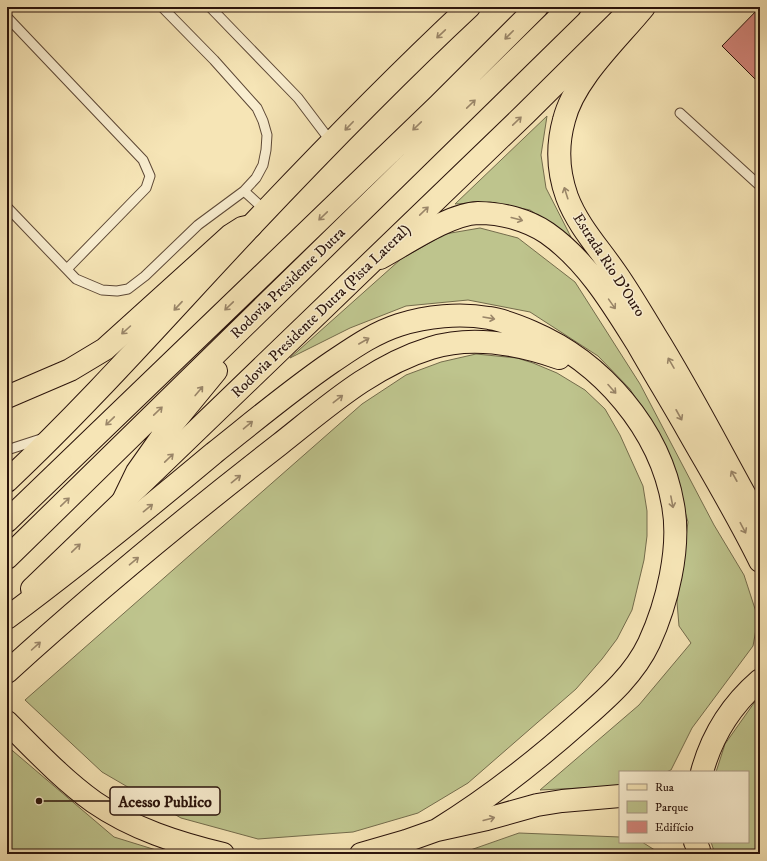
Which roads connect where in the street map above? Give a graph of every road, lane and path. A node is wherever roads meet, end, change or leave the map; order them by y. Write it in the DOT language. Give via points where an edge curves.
graph roads {
  1 [pos="162,7"];
  2 [pos="210,7"];
  3 [pos="469,7"];
  4 [pos="537,7"];
  5 [pos="570,7"];
  6 [pos="633,7"];
  7 [pos="644,7"];
  8 [pos="7,17"];
  9 [pos="680,113"];
  10 [pos="451,123"];
  11 [pos="332,143"];
  12 [pos="760,186"];
  13 [pos="244,191"];
  14 [pos="7,207"];
  15 [pos="259,218"];
  16 [pos="369,264"];
  17 [pos="67,269"];
  18 [pos="598,373"];
  19 [pos="7,398"];
  20 [pos="57,434"];
  21 [pos="7,450"];
  22 [pos="7,481"];
  23 [pos="122,503"];
  24 [pos="7,521"];
  25 [pos="760,522"];
  26 [pos="7,558"];
  27 [pos="760,561"];
  28 [pos="7,613"];
  29 [pos="7,618"];
  30 [pos="7,672"];
  31 [pos="760,680"];
  32 [pos="7,722"];
  33 [pos="702,771"];
  34 [pos="619,796"];
  35 [pos="437,830"];
  36 [pos="223,854"];
  37 [pos="362,854"];
  1 -- 13 [label="lane" via="246,96 263,121 267,135 263,165 256,178"];
  2 -- 11 [label="lane" via="298,98"];
  3 -- 11 [label="main road, one-way"];
  4 -- 24 [label="main road, Rodovia Presidente Dutra, one-way" via="439,105"];
  10 -- 5 [label="main road, Rodovia Presidente Dutra, one-way"];
  16 -- 6 [label="main road, Rodovia Presidente Dutra (Pista Lateral), one-way"];
  25 -- 7 [label="main road, Estrada Rio D'Ouro, one-way" via="656,336 578,219 563,182 560,138 569,106 586,76"];
  8 -- 17 [label="lane" via="143,160 150,176 146,188"];
  9 -- 12 [label="lane"];
  23 -- 10 [label="main road, one-way" via="137,472 161,438 214,373 382,206 412,174"];
  26 -- 10 [label="main road, Rodovia Presidente Dutra, one-way"];
  11 -- 15 [label="main road"];
  13 -- 15 [label="lane"];
  13 -- 17 [label="lane" via="198,225 145,276 128,288 117,291 102,290 76,279"];
  14 -- 17 [label="lane"];
  15 -- 19 [label="main road, one-way" via="231,234 105,349 89,360"];
  15 -- 20 [label="main road, one-way"];
  23 -- 16 [label="main road, Rodovia Presidente Dutra (Pista Lateral), one-way"];
  16 -- 27 [label="main road, Estrada Rio D'Ouro, one-way" via="447,222 478,213 520,220 547,233 577,260 612,304 668,395"];
  29 -- 18 [label="main road, one-way" via="96,551 292,389 366,339 398,325 428,317 490,318 541,336"];
  30 -- 18 [label="main road, one-way" via="143,553 354,387 392,362 433,347 467,342 501,342 535,349"];
  18 -- 35 [label="main road, one-way" via="622,399 643,428 667,477 674,505 676,534 673,560 659,617 648,645 618,686 525,769 476,806"];
  20 -- 21 [label="lane"];
  20 -- 22 [label="main road"];
  28 -- 23 [label="main road, Rodovia Presidente Dutra (Pista Lateral), one-way"];
  31 -- 33 [label="main road" via="742,695 722,721 707,751"];
  32 -- 36 [label="main road" via="71,784 116,815 165,838"];
  35 -- 34 [label="main road, one-way" via="562,801"];
  35 -- 37 [label="main road"];
}
